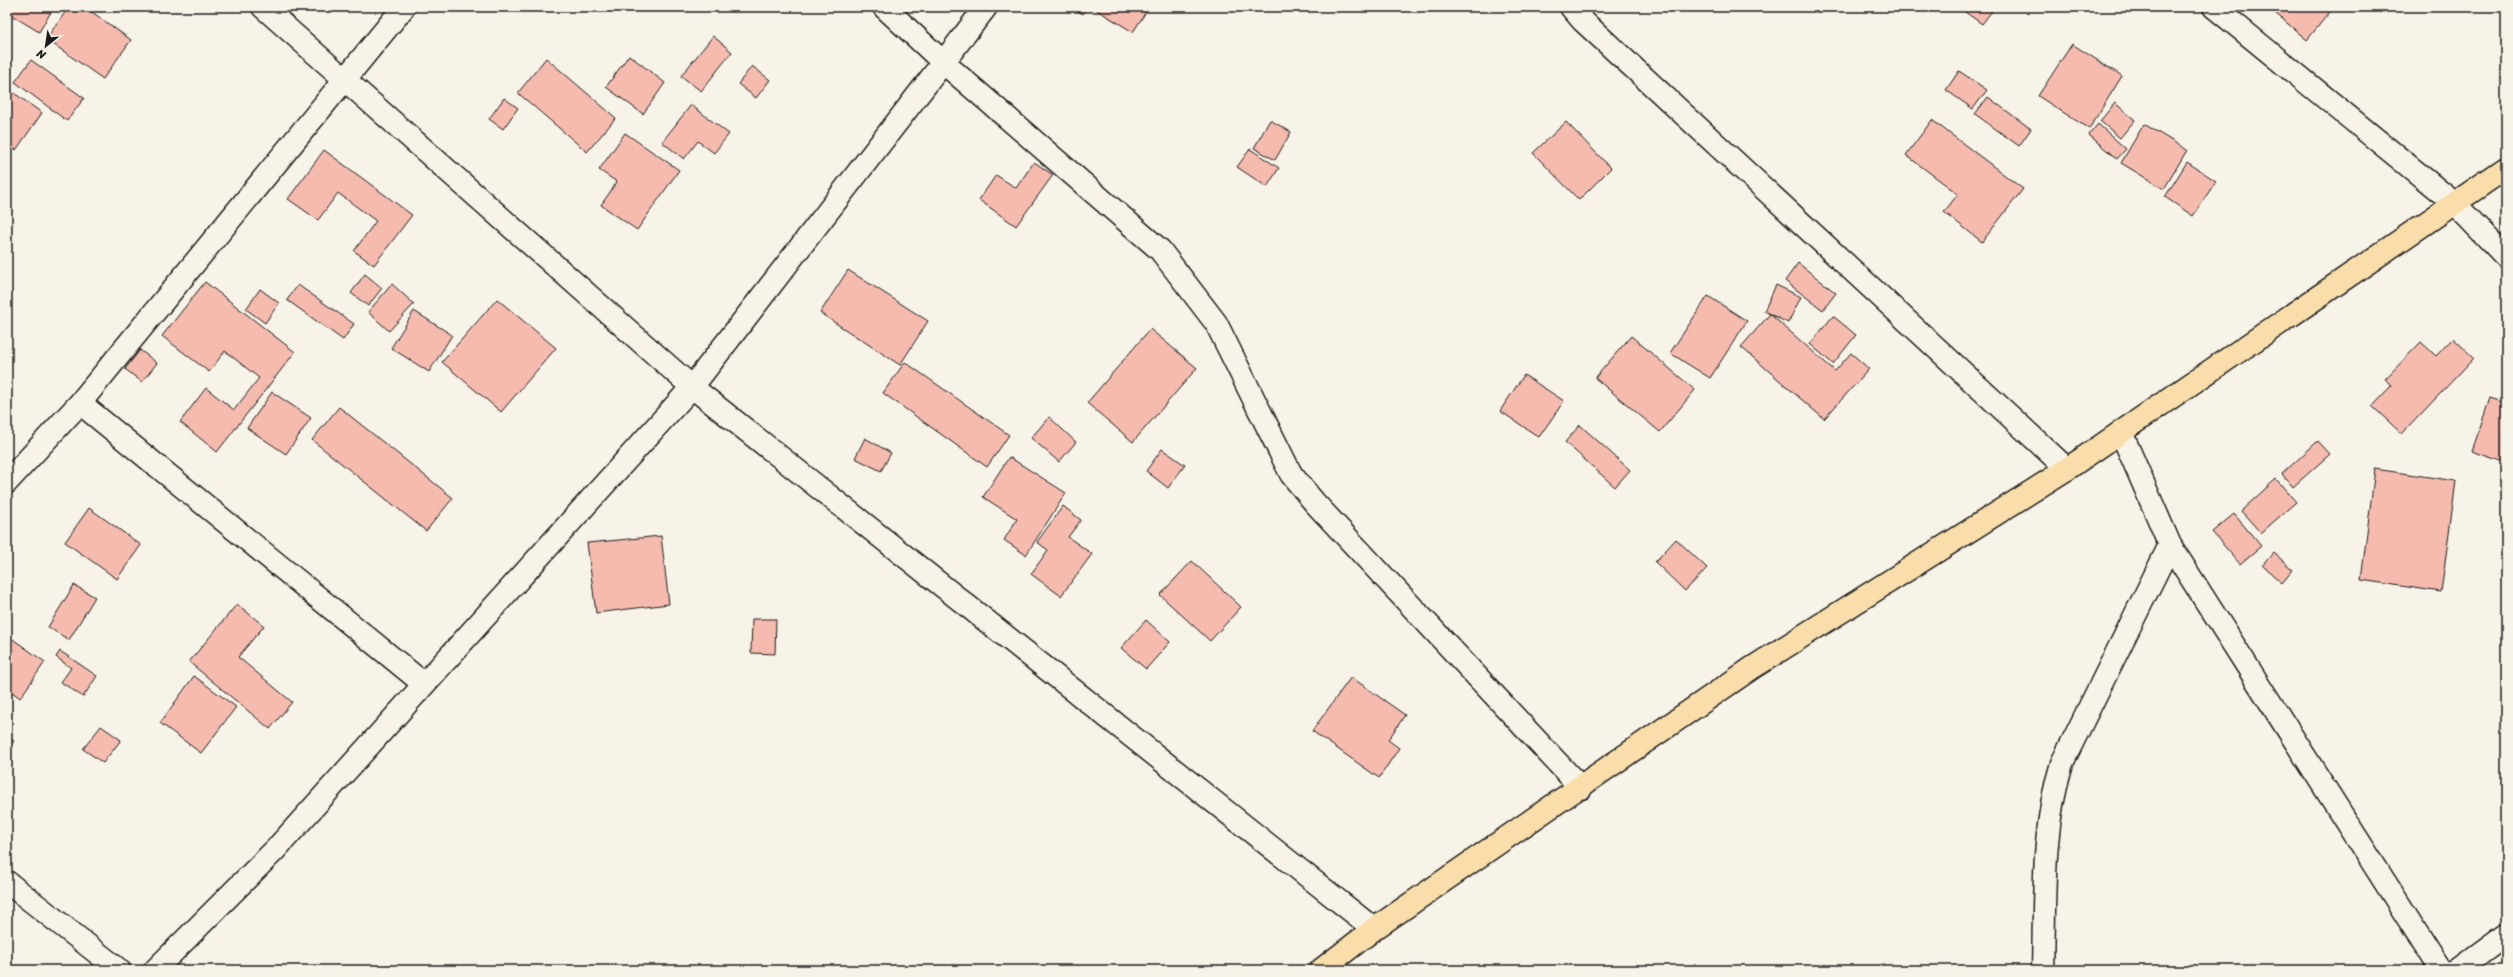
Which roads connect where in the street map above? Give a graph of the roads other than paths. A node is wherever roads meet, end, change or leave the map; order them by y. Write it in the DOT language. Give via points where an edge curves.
graph roads {
  1 [pos="262,7"];
  2 [pos="404,7"];
  3 [pos="884,7"];
  4 [pos="986,7"];
  5 [pos="1571,7"];
  6 [pos="2214,7"];
  7 [pos="944,63"];
  8 [pos="343,80"];
  9 [pos="2506,168"];
  10 [pos="2454,203"];
  11 [pos="2506,258"];
  12 [pos="692,387"];
  13 [pos="80,403"];
  14 [pos="2121,432"];
  15 [pos="2068,469"];
  16 [pos="7,482"];
  17 [pos="2170,545"];
  18 [pos="424,684"];
  19 [pos="1581,788"];
  20 [pos="7,882"];
  21 [pos="1374,929"];
  22 [pos="2506,934"];
  23 [pos="119,970"];
  24 [pos="155,970"];
  25 [pos="1321,970"];
  26 [pos="2042,970"];
  27 [pos="2441,970"];
  28 [pos="2457,970"];
  1 -- 8 [label="street"];
  2 -- 8 [label="street"];
  3 -- 7 [label="street"];
  4 -- 7 [label="street"];
  5 -- 15 [label="street" via="1589,27"];
  6 -- 10 [label="street"];
  7 -- 12 [label="street"];
  7 -- 19 [label="street" via="1160,250 1216,323 1291,474 1314,502"];
  8 -- 12 [label="street"];
  8 -- 13 [label="street"];
  9 -- 10 [label="main road"];
  10 -- 11 [label="street"];
  10 -- 14 [label="main road"];
  12 -- 18 [label="street"];
  12 -- 21 [label="street"];
  13 -- 16 [label="street"];
  13 -- 18 [label="street"];
  14 -- 15 [label="main road"];
  14 -- 17 [label="street"];
  15 -- 19 [label="main road" via="1752,668"];
  17 -- 26 [label="street" via="2062,763 2056,781 2047,825"];
  17 -- 27 [label="street"];
  18 -- 24 [label="street" via="275,850"];
  19 -- 21 [label="main road"];
  20 -- 23 [label="street"];
  21 -- 25 [label="main road"];
  22 -- 28 [label="street"];
}
